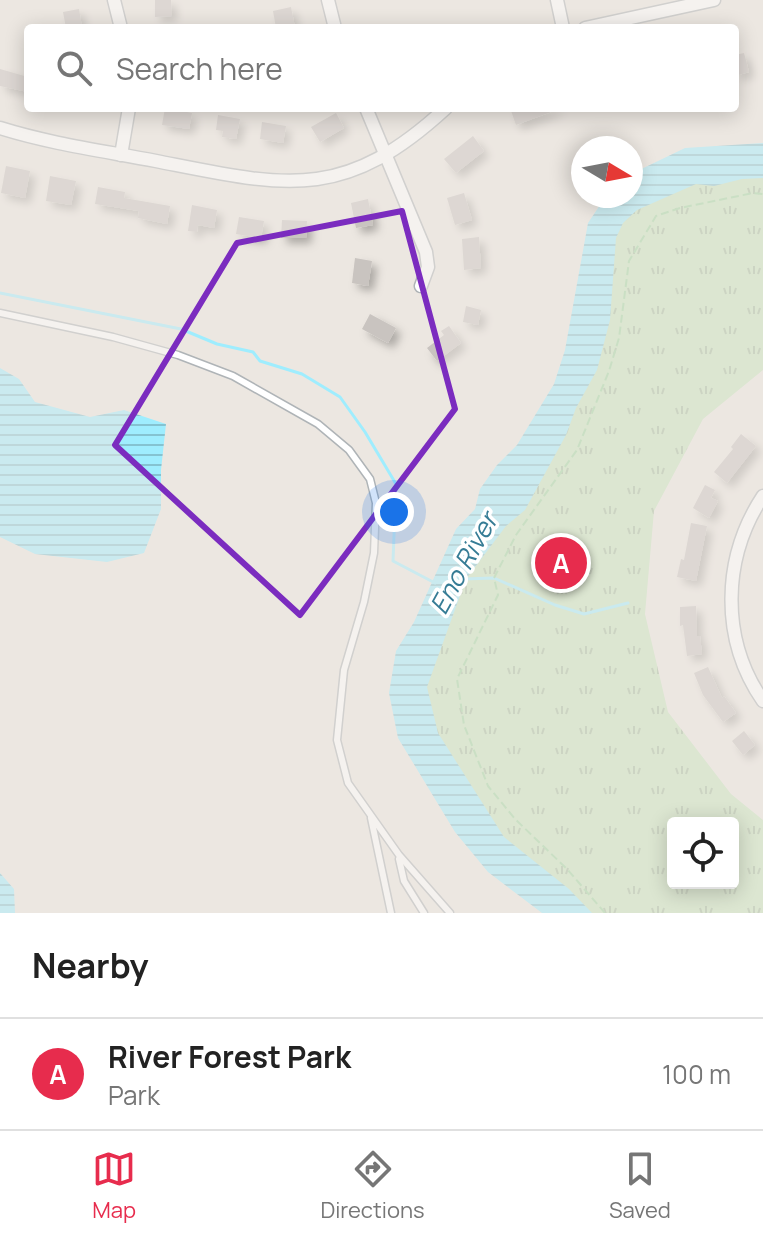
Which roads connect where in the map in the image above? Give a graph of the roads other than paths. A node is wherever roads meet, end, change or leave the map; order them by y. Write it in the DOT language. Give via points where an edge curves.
graph roads {
  1 [pos="114,0"];
  2 [pos="328,0"];
  3 [pos="557,0"];
  4 [pos="714,0"];
  5 [pos="120,24"];
  6 [pos="334,24"];
  7 [pos="562,24"];
  8 [pos="603,24"];
  9 [pos="128,112"];
  10 [pos="368,112"];
  11 [pos="441,112"];
  12 [pos="0,128"];
  13 [pos="121,155"];
  14 [pos="387,155"];
  15 [pos="421,286"];
  16 [pos="0,313"];
  17 [pos="763,496"];
  18 [pos="763,701"];
  19 [pos="370,814"];
  20 [pos="399,855"];
  21 [pos="391,913"];
  22 [pos="424,913"];
  23 [pos="450,913"];
  1 -- 5 [label="street"];
  2 -- 6 [label="street"];
  3 -- 7 [label="street"];
  4 -- 8 [label="street"];
  9 -- 13 [label="street"];
  10 -- 14 [label="street"];
  11 -- 14 [label="street"];
  12 -- 13 [label="street"];
  13 -- 14 [label="street" via="284,182 331,177"];
  14 -- 15 [label="street" via="426,252 428,267"];
  16 -- 19 [label="lane" via="113,337 233,376 318,424 356,459 370,479 376,503 374,553 344,670 337,740 348,783"];
  17 -- 18 [label="street" via="741,537 731,592 741,657"];
  19 -- 20 [label="lane"];
  19 -- 21 [label="lane"];
  20 -- 22 [label="lane" via="404,881"];
  20 -- 23 [label="lane"];
}
